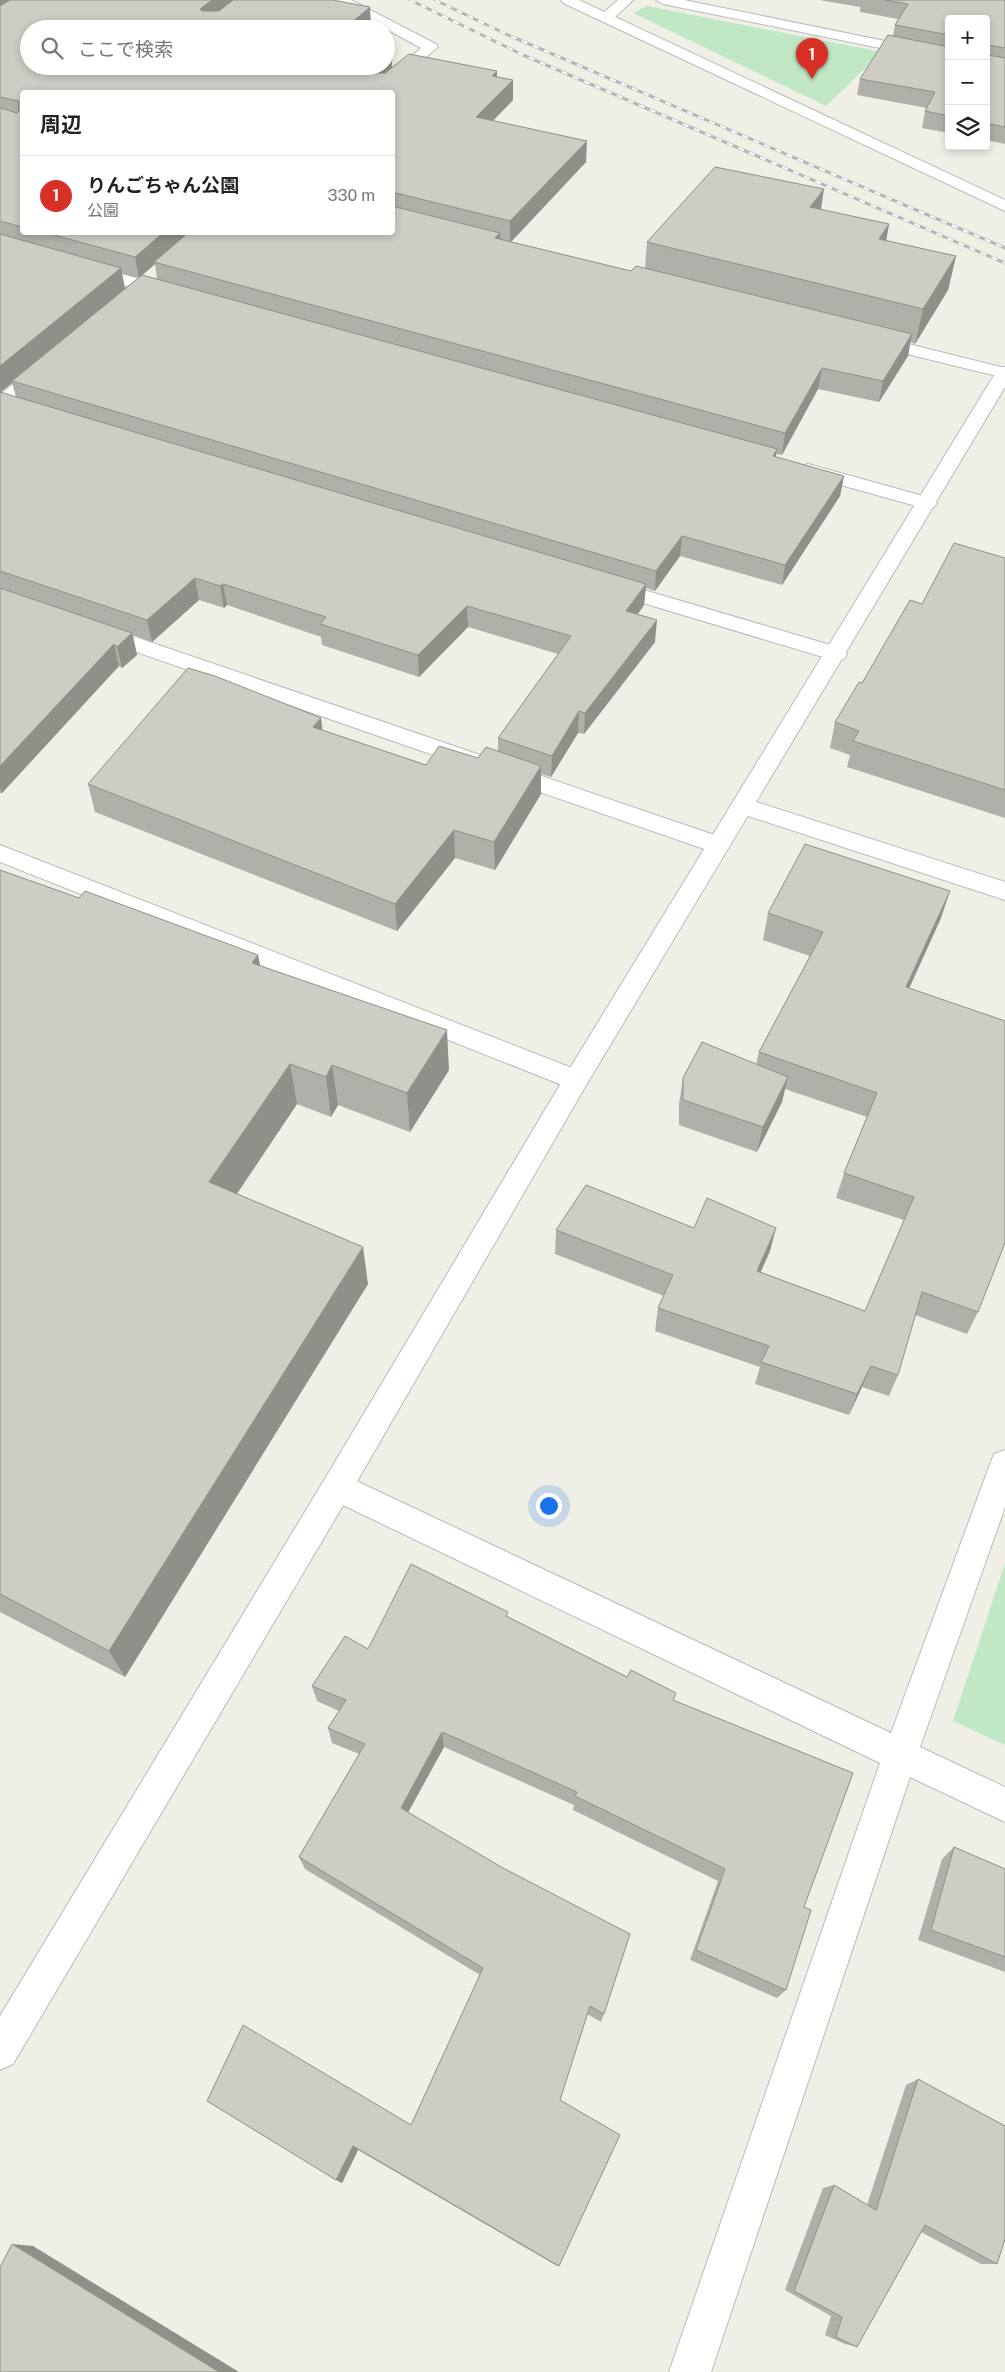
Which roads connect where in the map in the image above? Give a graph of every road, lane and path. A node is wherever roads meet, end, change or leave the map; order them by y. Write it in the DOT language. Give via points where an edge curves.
graph roads {
  1 [pos="340,0"];
  2 [pos="568,0"];
  3 [pos="626,0"];
  4 [pos="663,0"];
  5 [pos="606,18"];
  6 [pos="379,20"];
  7 [pos="395,28"];
  8 [pos="945,57"];
  9 [pos="378,90"];
  10 [pos="1005,206"];
  11 [pos="67,265"];
  12 [pos="158,273"];
  13 [pos="144,285"];
  14 [pos="182,296"];
  15 [pos="129,298"];
  16 [pos="851,335"];
  17 [pos="53,360"];
  18 [pos="1005,373"];
  19 [pos="0,404"];
  20 [pos="19,410"];
  21 [pos="793,466"];
  22 [pos="927,503"];
  23 [pos="589,580"];
  24 [pos="85,627"];
  25 [pos="836,654"];
  26 [pos="744,806"];
  27 [pos="718,845"];
  28 [pos="2,858"];
  29 [pos="1005,891"];
  30 [pos="576,1080"];
  31 [pos="1005,1464"];
  32 [pos="336,1487"];
  33 [pos="900,1755"];
  34 [pos="1005,1805"];
  35 [pos="0,2051"];
  36 [pos="690,2372"];
  1 -- 6 [label="street"];
  2 -- 5 [label="street"];
  3 -- 5 [label="street"];
  4 -- 8 [label="street"];
  5 -- 10 [label="street"];
  7 -- 9 [label="street" via="431,47"];
  11 -- 13 [label="street"];
  12 -- 13 [label="street"];
  13 -- 14 [label="street"];
  13 -- 15 [label="street"];
  16 -- 18 [label="street"];
  17 -- 19 [label="street"];
  18 -- 22 [label="street"];
  19 -- 20 [label="street"];
  21 -- 22 [label="street"];
  22 -- 25 [label="street"];
  23 -- 25 [label="street"];
  24 -- 27 [label="street"];
  25 -- 26 [label="street"];
  26 -- 27 [label="street"];
  26 -- 29 [label="street"];
  27 -- 30 [label="street"];
  28 -- 30 [label="street"];
  30 -- 32 [label="street"];
  31 -- 33 [label="street"];
  32 -- 33 [label="street"];
  32 -- 35 [label="street"];
  33 -- 34 [label="street"];
  33 -- 36 [label="street"];
}
